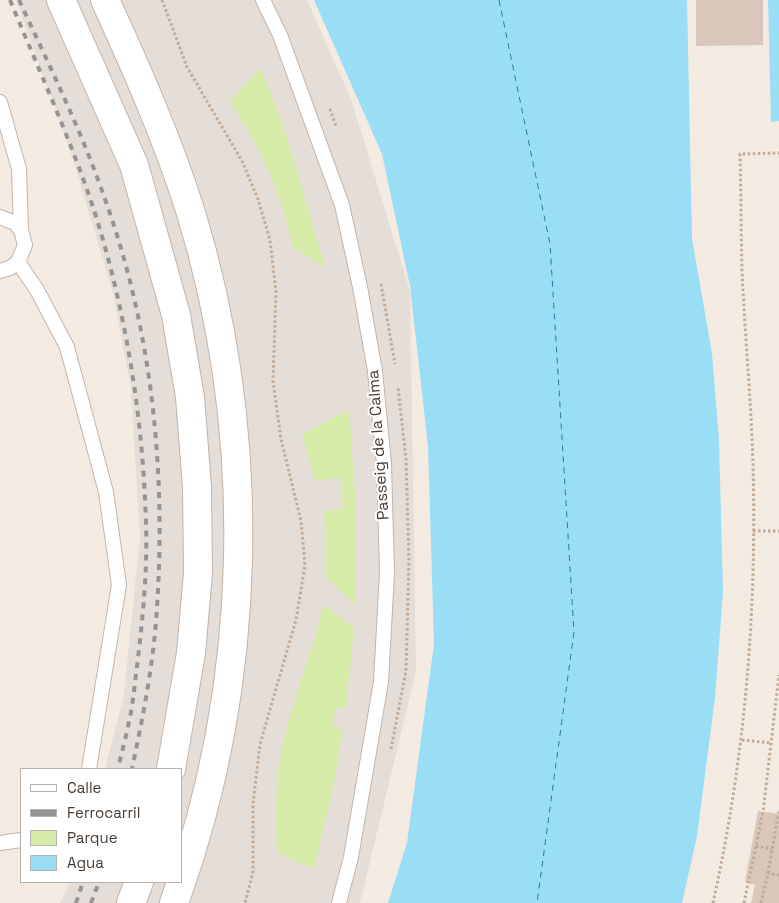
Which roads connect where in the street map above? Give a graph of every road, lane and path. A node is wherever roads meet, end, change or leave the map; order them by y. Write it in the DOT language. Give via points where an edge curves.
graph roads {
  1 [pos="61,0"];
  2 [pos="105,0"];
  3 [pos="263,0"];
  4 [pos="0,102"];
  5 [pos="779,153"];
  6 [pos="0,217"];
  7 [pos="21,230"];
  8 [pos="18,262"];
  9 [pos="0,271"];
  10 [pos="753,531"];
  11 [pos="779,531"];
  12 [pos="779,675"];
  13 [pos="742,740"];
  14 [pos="772,743"];
  15 [pos="89,768"];
  16 [pos="171,768"];
  17 [pos="779,811"];
  18 [pos="20,840"];
  19 [pos="0,843"];
  20 [pos="756,846"];
  21 [pos="772,849"];
  22 [pos="768,873"];
  23 [pos="779,875"];
  24 [pos="182,882"];
  25 [pos="139,883"];
  26 [pos="182,883"];
  27 [pos="131,903"];
  28 [pos="174,903"];
  29 [pos="339,903"];
  30 [pos="713,903"];
  31 [pos="744,903"];
  32 [pos="761,903"];
  1 -- 16 [label="street" via="134,165 176,315 190,397 197,487 198,572 191,653"];
  2 -- 24 [label="street" via="172,157 191,214 215,304 228,382 238,486 238,575 230,666 212,771"];
  3 -- 29 [label="lane, Passeig de la Calma" via="280,35 342,204 375,371 384,464 387,573 381,682 351,857"];
  4 -- 7 [label="lane" via="19,169"];
  5 -- 10 [label="path" via="740,154"];
  6 -- 7 [label="lane" via="15,223"];
  7 -- 8 [label="lane" via="25,245"];
  8 -- 9 [label="lane"];
  8 -- 15 [label="lane" via="67,347 106,492 119,585"];
  10 -- 11 [label="path"];
  10 -- 13 [label="path"];
  12 -- 14 [label="path"];
  13 -- 14 [label="path"];
  13 -- 30 [label="path"];
  14 -- 20 [label="path"];
  17 -- 21 [label="path"];
  18 -- 19 [label="lane"];
  20 -- 21 [label="path"];
  20 -- 31 [label="path"];
  21 -- 22 [label="path"];
  22 -- 23 [label="path"];
  22 -- 32 [label="path"];
  25 -- 27 [label="street"];
  26 -- 28 [label="street"];
}
